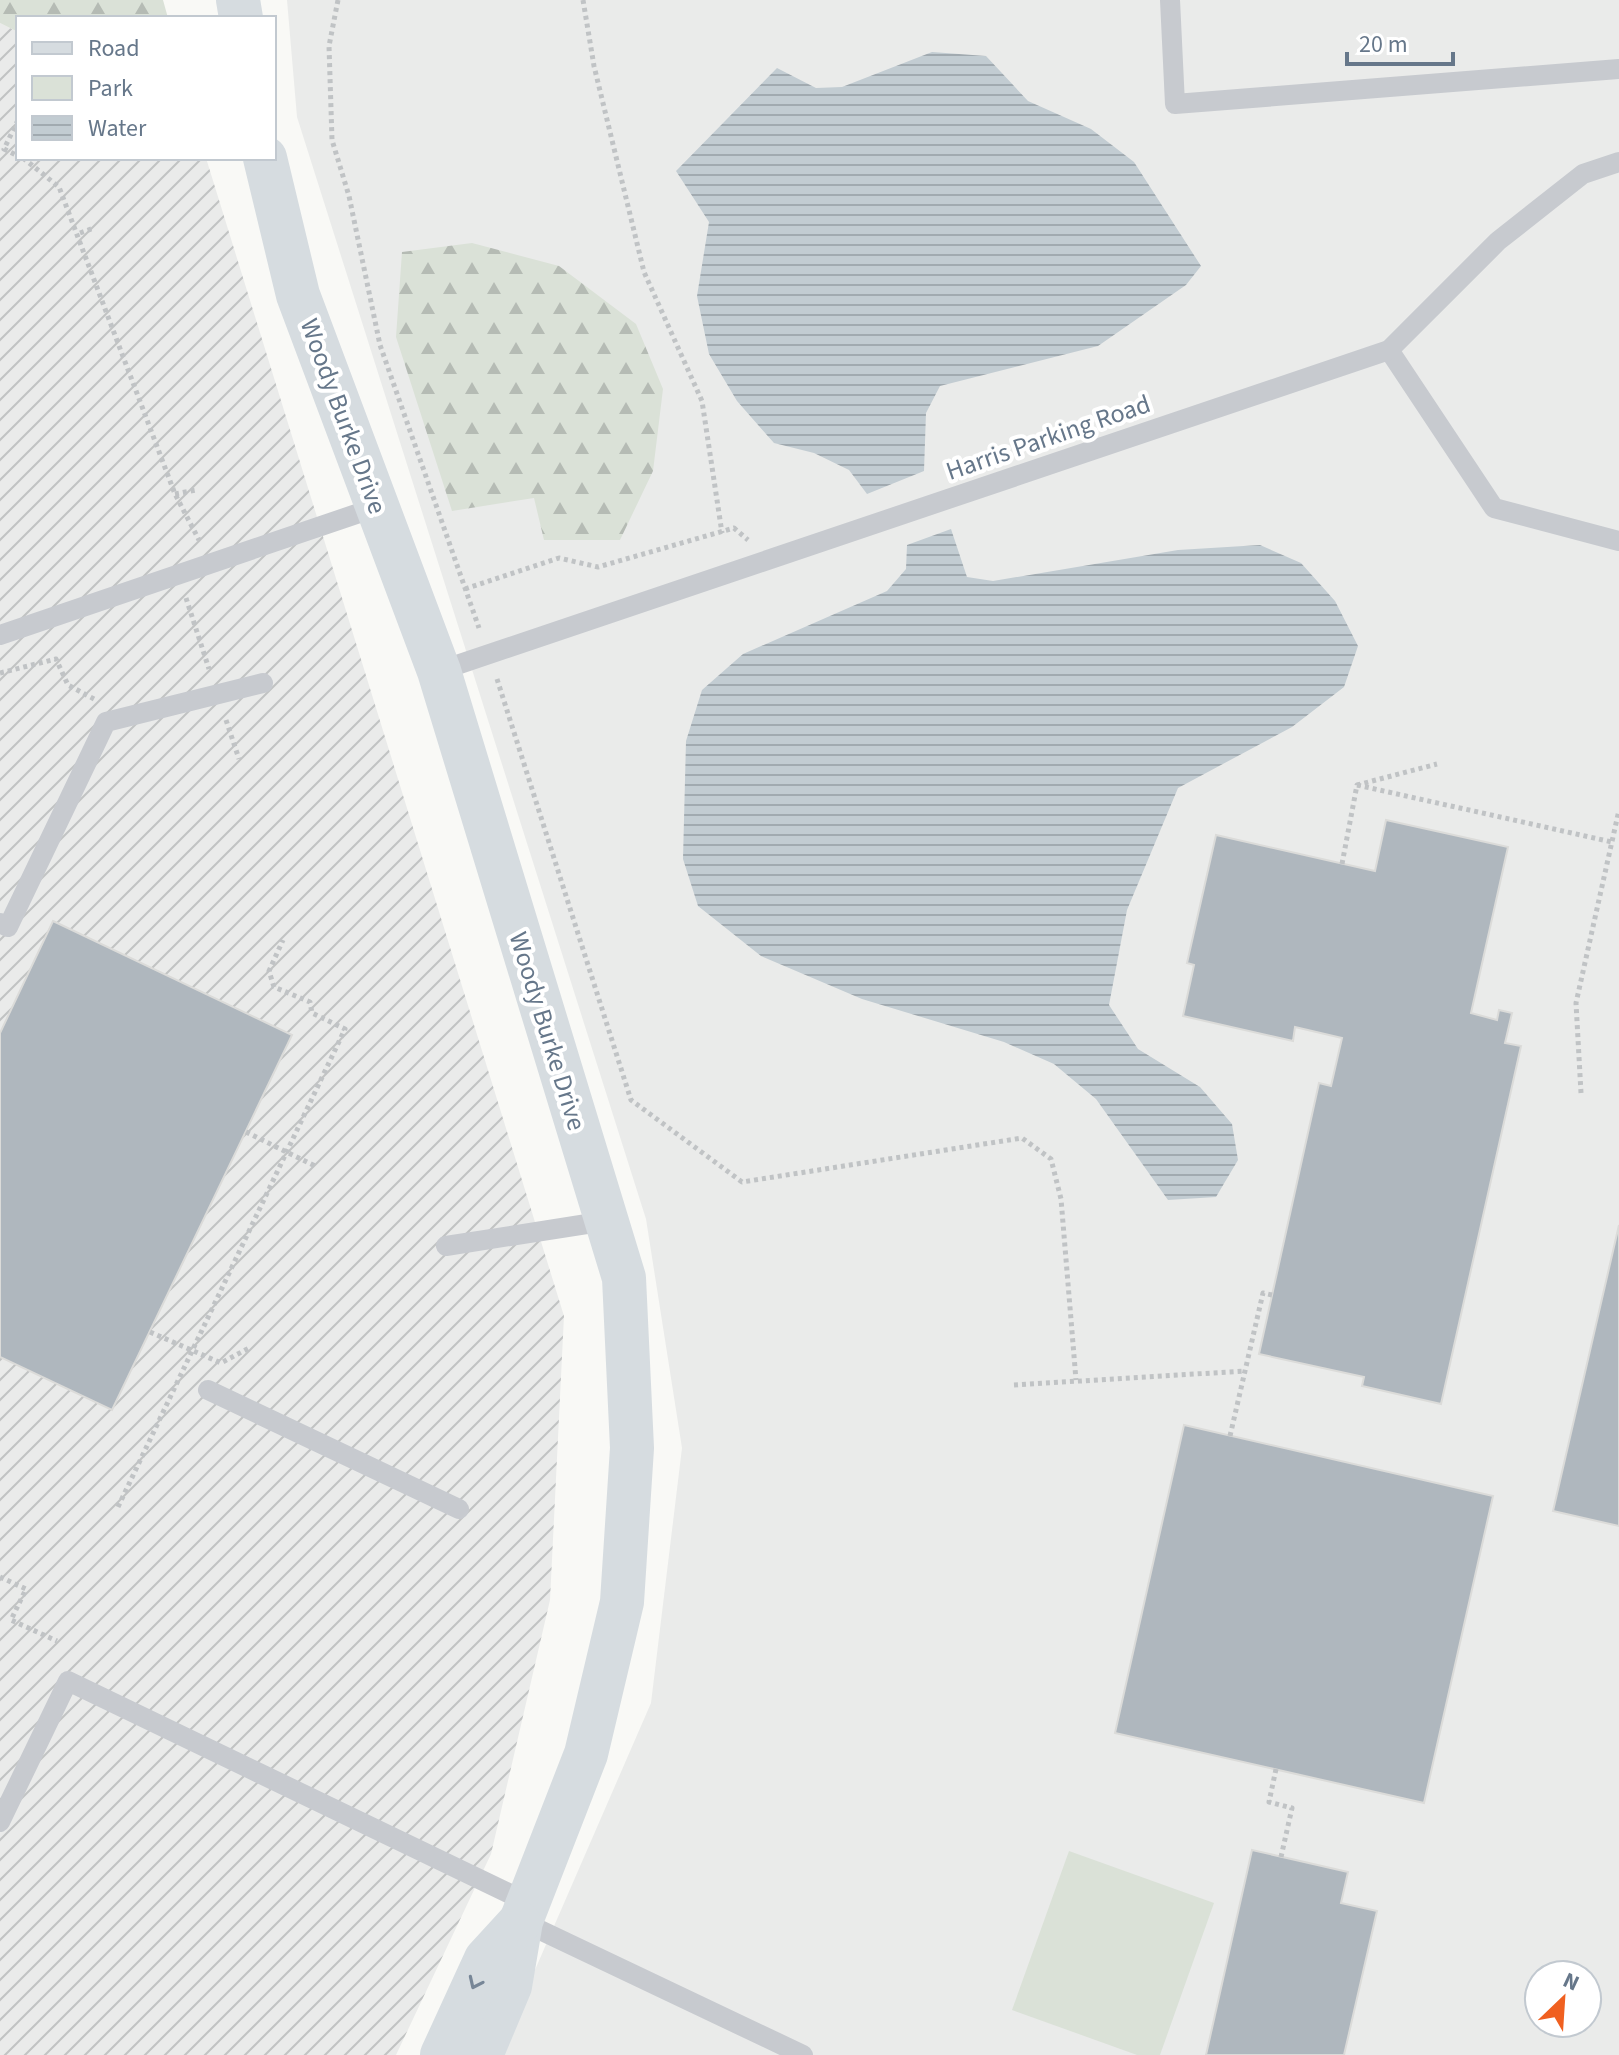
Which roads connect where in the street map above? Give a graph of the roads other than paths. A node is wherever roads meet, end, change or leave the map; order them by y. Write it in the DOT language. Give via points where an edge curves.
graph roads {
  1 [pos="1170,0"];
  2 [pos="1619,69"];
  3 [pos="265,160"];
  4 [pos="1619,162"];
  5 [pos="1389,350"];
  6 [pos="377,507"];
  7 [pos="1619,541"];
  8 [pos="0,635"];
  9 [pos="439,671"];
  10 [pos="263,683"];
  11 [pos="0,923"];
  12 [pos="606,1221"];
  13 [pos="446,1246"];
  14 [pos="208,1390"];
  15 [pos="459,1509"];
  16 [pos="0,1822"];
  17 [pos="525,1912"];
  18 [pos="442,2055"];
  19 [pos="481,2055"];
  20 [pos="803,2055"];
  1 -- 2 [label="lane" via="1175,104"];
  3 -- 6 [label="street, Woody Burke Drive" via="298,295"];
  4 -- 5 [label="lane, Harris Parking Road" via="1583,174 1498,241"];
  5 -- 7 [label="lane" via="1494,508"];
  5 -- 9 [label="lane, Harris Parking Road"];
  6 -- 8 [label="lane"];
  6 -- 9 [label="street, Woody Burke Drive"];
  9 -- 12 [label="street, Woody Burke Drive"];
  10 -- 11 [label="lane" via="106,722 8,927"];
  12 -- 13 [label="lane"];
  12 -- 17 [label="street, Woody Burke Drive" via="624,1278 632,1448 622,1602 586,1754"];
  14 -- 15 [label="lane"];
  16 -- 17 [label="lane" via="68,1681"];
  17 -- 18 [label="street, Woody Burke Drive, one-way" via="486,1959"];
  17 -- 19 [label="street, Woody Burke Drive" via="510,1986"];
  17 -- 20 [label="lane"];
}
